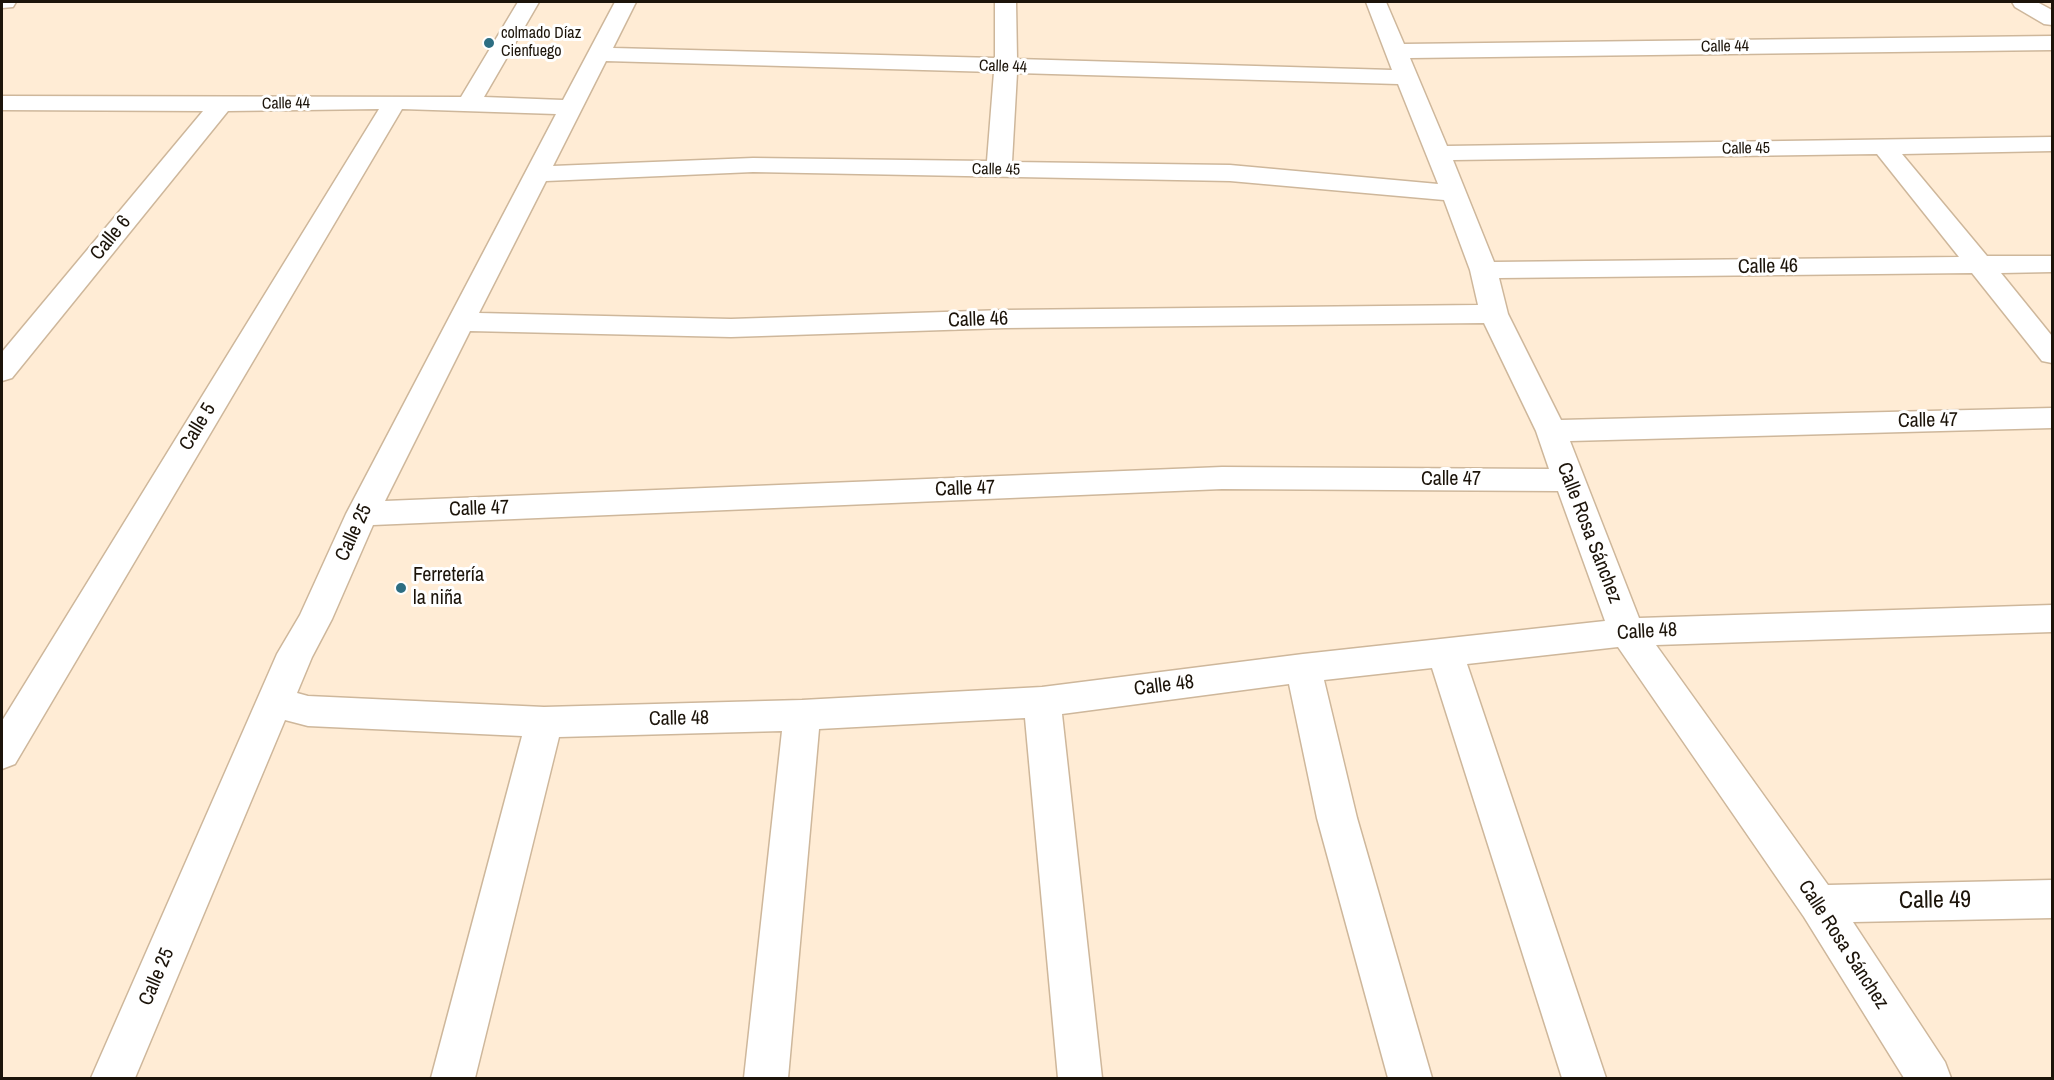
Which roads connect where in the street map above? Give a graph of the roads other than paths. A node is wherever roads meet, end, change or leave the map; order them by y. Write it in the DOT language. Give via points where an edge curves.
graph roads {
  1 [pos="528,2"];
  2 [pos="625,2"];
  3 [pos="1006,2"];
  4 [pos="1376,2"];
  5 [pos="2023,2"];
  6 [pos="2052,19"];
  7 [pos="2052,43"];
  8 [pos="599,54"];
  9 [pos="1402,64"];
  10 [pos="1006,67"];
  11 [pos="394,102"];
  12 [pos="221,104"];
  13 [pos="468,104"];
  14 [pos="4,105"];
  15 [pos="571,107"];
  16 [pos="2052,144"];
  17 [pos="1885,148"];
  18 [pos="1438,153"];
  19 [pos="999,170"];
  20 [pos="538,174"];
  21 [pos="1454,193"];
  22 [pos="2052,264"];
  23 [pos="1978,265"];
  24 [pos="1484,270"];
  25 [pos="1494,314"];
  26 [pos="462,322"];
  27 [pos="2052,354"];
  28 [pos="2,371"];
  29 [pos="2052,418"];
  30 [pos="1551,431"];
  31 [pos="1568,480"];
  32 [pos="362,514"];
  33 [pos="2052,618"];
  34 [pos="1627,632"];
  35 [pos="1445,652"];
  36 [pos="1303,668"];
  37 [pos="274,702"];
  38 [pos="1042,702"];
  39 [pos="802,716"];
  40 [pos="544,722"];
  41 [pos="2,753"];
  42 [pos="2052,899"];
  43 [pos="1818,904"];
  44 [pos="114,1078"];
  45 [pos="453,1078"];
  46 [pos="766,1078"];
  47 [pos="1080,1078"];
  48 [pos="1410,1078"];
  49 [pos="1584,1078"];
  50 [pos="1929,1078"];
  1 -- 13 [label="street"];
  2 -- 8 [label="street, Calle 25"];
  3 -- 10 [label="street"];
  4 -- 9 [label="street, Calle Rosa Sánchez"];
  5 -- 6 [label="street"];
  7 -- 9 [label="street, Calle 44"];
  8 -- 10 [label="street, Calle 44"];
  8 -- 15 [label="street, Calle 25"];
  9 -- 10 [label="street, Calle 44"];
  9 -- 18 [label="street, Calle Rosa Sánchez"];
  10 -- 19 [label="street"];
  11 -- 12 [label="street, Calle 44"];
  11 -- 13 [label="street, Calle 44"];
  11 -- 41 [label="street, Calle 5"];
  12 -- 14 [label="street, Calle 44"];
  12 -- 28 [label="street, Calle 6"];
  13 -- 15 [label="street, Calle 44"];
  15 -- 20 [label="street, Calle 25"];
  16 -- 17 [label="street, Calle 45"];
  17 -- 18 [label="street, Calle 45"];
  17 -- 23 [label="street"];
  18 -- 21 [label="street, Calle Rosa Sánchez"];
  19 -- 20 [label="street, Calle 45" via="753,165"];
  19 -- 21 [label="street, Calle 45" via="1230,173"];
  20 -- 26 [label="street, Calle 25"];
  21 -- 24 [label="street, Calle Rosa Sánchez"];
  22 -- 23 [label="street, Calle 46"];
  23 -- 24 [label="street, Calle 46"];
  23 -- 27 [label="street"];
  24 -- 25 [label="street, Calle Rosa Sánchez"];
  25 -- 26 [label="street, Calle 46" via="1005,319 731,328"];
  25 -- 30 [label="street, Calle Rosa Sánchez"];
  26 -- 32 [label="street, Calle 25"];
  29 -- 30 [label="street, Calle 47"];
  30 -- 31 [label="street, Calle Rosa Sánchez"];
  31 -- 32 [label="street, Calle 47" via="1222,478"];
  31 -- 34 [label="street, Calle Rosa Sánchez"];
  32 -- 37 [label="street, Calle 25"];
  33 -- 34 [label="street, Calle 48"];
  34 -- 35 [label="street, Calle 48"];
  34 -- 43 [label="street, Calle Rosa Sánchez"];
  35 -- 36 [label="street, Calle 48"];
  35 -- 49 [label="street"];
  36 -- 38 [label="street, Calle 48"];
  36 -- 48 [label="street" via="1337,818"];
  37 -- 40 [label="street, Calle 48" via="308,711"];
  37 -- 44 [label="street, Calle 25"];
  38 -- 39 [label="street, Calle 48"];
  38 -- 47 [label="street"];
  39 -- 40 [label="street, Calle 48"];
  39 -- 46 [label="street"];
  40 -- 45 [label="street"];
  42 -- 43 [label="street, Calle 49"];
  43 -- 50 [label="street, Calle Rosa Sánchez"];
}
